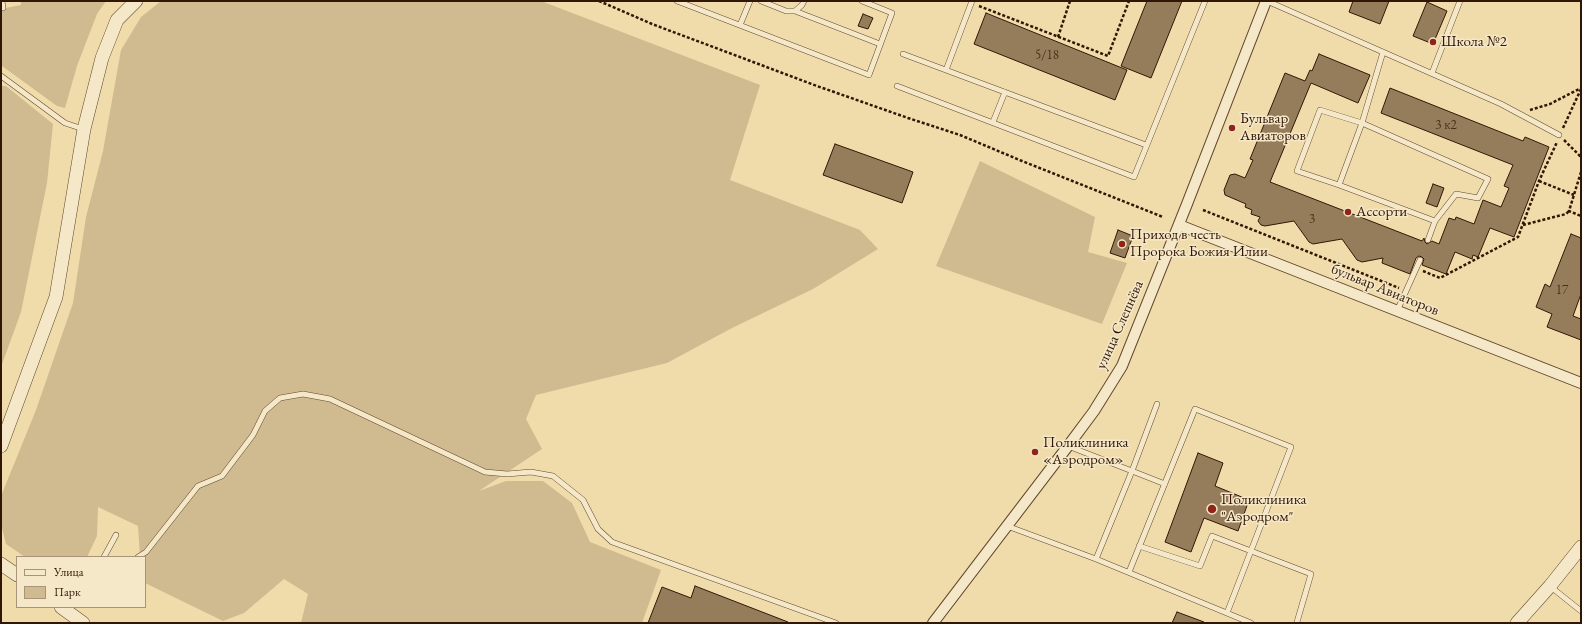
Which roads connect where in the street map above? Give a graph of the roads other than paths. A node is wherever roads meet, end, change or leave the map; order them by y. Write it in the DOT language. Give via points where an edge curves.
graph roads {
  1 [pos="2,1"];
  2 [pos="136,1"];
  3 [pos="677,1"];
  4 [pos="750,1"];
  5 [pos="761,1"];
  6 [pos="804,1"];
  7 [pos="862,1"];
  8 [pos="1205,1"];
  9 [pos="1266,1"];
  10 [pos="1460,1"];
  11 [pos="972,2"];
  12 [pos="3,8"];
  13 [pos="795,11"];
  14 [pos="740,25"];
  15 [pos="880,44"];
  16 [pos="1383,52"];
  17 [pos="903,54"];
  18 [pos="946,70"];
  19 [pos="1432,73"];
  20 [pos="1,76"];
  21 [pos="897,86"];
  22 [pos="1004,92"];
  23 [pos="993,122"];
  24 [pos="1362,124"];
  25 [pos="84,129"];
  26 [pos="1560,135"];
  27 [pos="1146,145"];
  28 [pos="1339,185"];
  29 [pos="1435,221"];
  30 [pos="1179,225"];
  31 [pos="1428,240"];
  32 [pos="1420,260"];
  33 [pos="1397,311"];
  34 [pos="1581,383"];
  35 [pos="1157,404"];
  36 [pos="1,446"];
  37 [pos="1068,446"];
  38 [pos="1132,471"];
  39 [pos="1165,484"];
  40 [pos="1008,526"];
  41 [pos="116,535"];
  42 [pos="1140,546"];
  43 [pos="1581,547"];
  44 [pos="1251,550"];
  45 [pos="105,556"];
  46 [pos="140,556"];
  47 [pos="1096,558"];
  48 [pos="1,564"];
  49 [pos="1129,572"];
  50 [pos="16,575"];
  51 [pos="1550,586"];
  52 [pos="68,610"];
  53 [pos="1581,611"];
  54 [pos="1227,613"];
  55 [pos="1298,622"];
  56 [pos="83,623"];
  57 [pos="836,623"];
  58 [pos="933,623"];
  59 [pos="1251,623"];
  60 [pos="1517,623"];
  1 -- 12 [label="lane"];
  2 -- 25 [label="street" via="117,20 100,65"];
  3 -- 14 [label="lane"];
  4 -- 14 [label="lane"];
  5 -- 13 [label="lane" via="786,11"];
  6 -- 13 [label="lane"];
  7 -- 15 [label="lane" via="892,13"];
  8 -- 27 [label="lane"];
  9 -- 16 [label="lane"];
  9 -- 30 [label="street, улица Слепнёва"];
  10 -- 19 [label="lane"];
  11 -- 18 [label="lane"];
  13 -- 15 [label="lane"];
  14 -- 15 [label="lane" via="868,75"];
  16 -- 19 [label="lane"];
  16 -- 24 [label="lane"];
  17 -- 18 [label="lane"];
  18 -- 22 [label="lane"];
  19 -- 26 [label="lane" via="1501,104"];
  20 -- 25 [label="lane" via="65,123"];
  21 -- 23 [label="lane"];
  22 -- 23 [label="lane"];
  22 -- 27 [label="lane"];
  23 -- 27 [label="lane" via="1134,176"];
  24 -- 28 [label="lane"];
  24 -- 28 [label="lane" via="1320,110 1297,171"];
  24 -- 29 [label="lane" via="1488,179 1478,198 1456,194"];
  25 -- 36 [label="street" via="56,297"];
  28 -- 29 [label="lane"];
  29 -- 31 [label="lane"];
  30 -- 33 [label="street, бульвар Авиаторов"];
  30 -- 37 [label="street, улица Слепнёва" via="1122,366"];
  32 -- 33 [label="lane"];
  33 -- 34 [label="street, бульвар Авиаторов"];
  35 -- 38 [label="lane"];
  37 -- 38 [label="lane"];
  37 -- 40 [label="street, улица Слепнёва"];
  38 -- 39 [label="lane"];
  38 -- 47 [label="lane"];
  39 -- 42 [label="lane"];
  39 -- 44 [label="lane" via="1195,409 1291,447"];
  40 -- 47 [label="lane"];
  40 -- 58 [label="street, улица Слепнёва"];
  41 -- 45 [label="lane"];
  42 -- 44 [label="lane" via="1200,566 1212,536"];
  42 -- 49 [label="lane"];
  43 -- 51 [label="street"];
  44 -- 54 [label="lane"];
  44 -- 55 [label="lane" via="1312,574"];
  46 -- 57 [label="lane" via="146,552 198,486 222,476 254,435 265,411 280,398 303,394 330,399 485,472 531,472 553,476 583,500 598,529 612,542"];
  47 -- 49 [label="lane"];
  48 -- 50 [label="street"];
  49 -- 54 [label="lane"];
  51 -- 53 [label="lane"];
  51 -- 60 [label="street"];
  52 -- 56 [label="street"];
  54 -- 59 [label="lane"];
}
